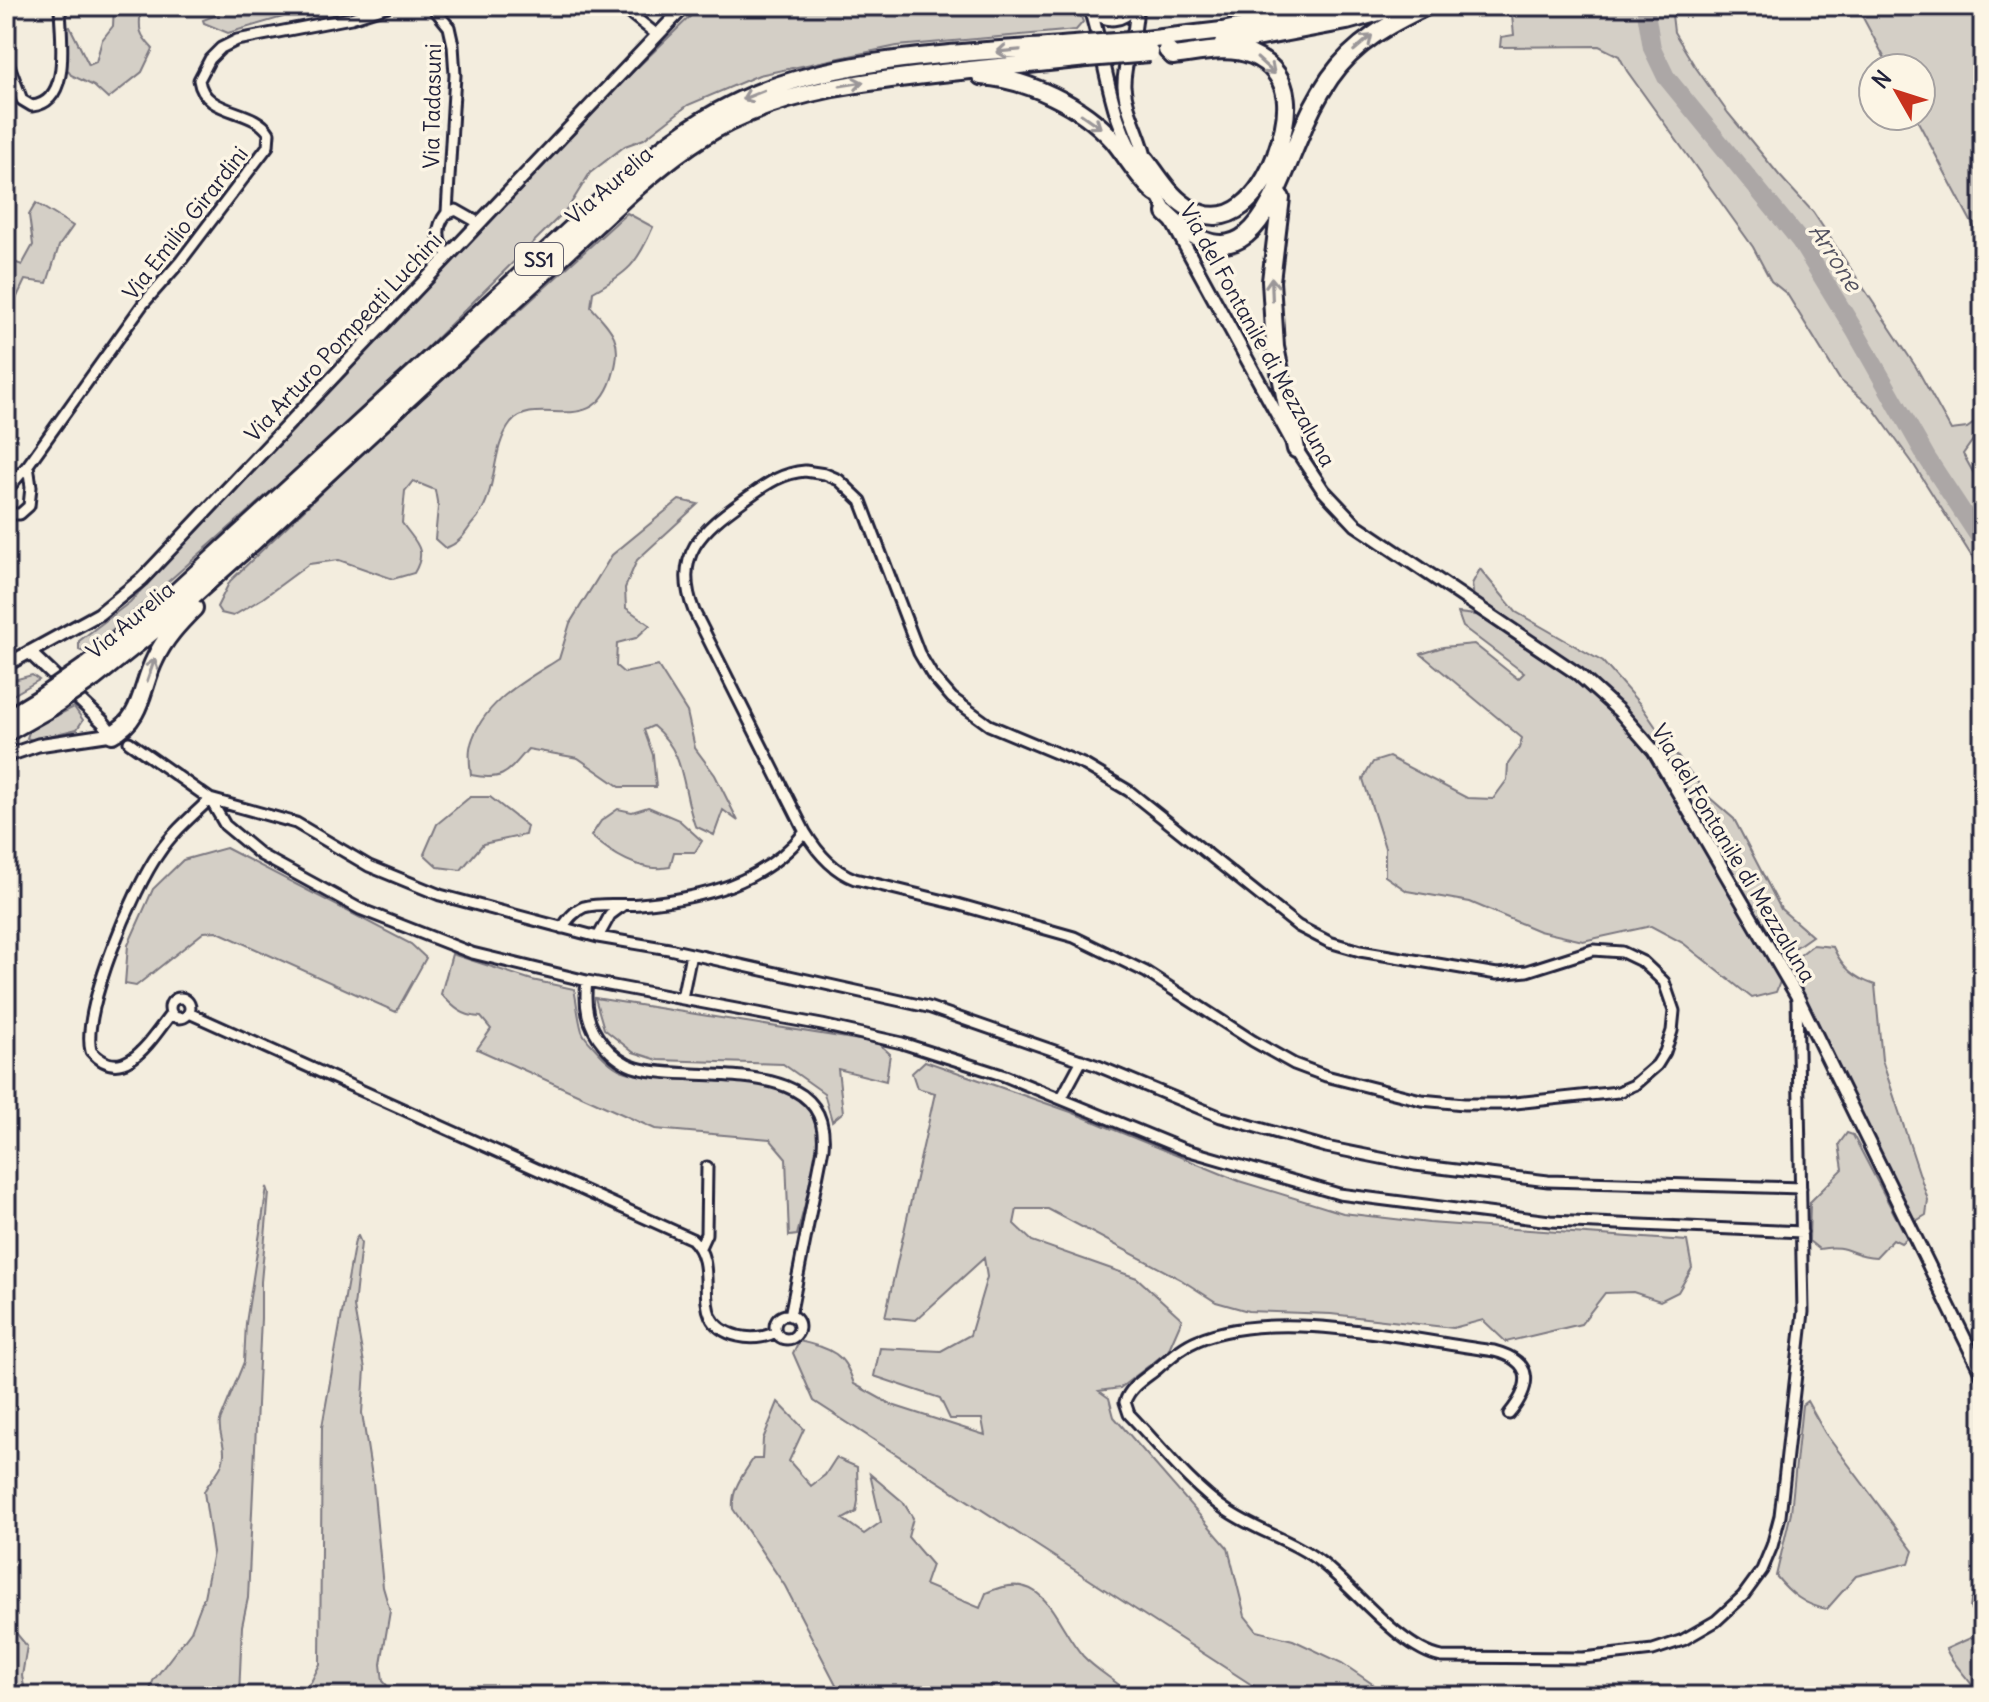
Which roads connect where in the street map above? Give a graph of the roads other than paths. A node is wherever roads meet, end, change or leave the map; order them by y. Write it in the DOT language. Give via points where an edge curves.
graph roads {
  1 [pos="60,6"];
  2 [pos="388,6"];
  3 [pos="432,6"];
  4 [pos="621,6"];
  5 [pos="685,6"];
  6 [pos="1135,6"];
  7 [pos="1343,6"];
  8 [pos="1401,6"];
  9 [pos="1427,6"];
  10 [pos="1089,8"];
  11 [pos="656,34"];
  12 [pos="1154,48"];
  13 [pos="1086,51"];
  14 [pos="6,57"];
  15 [pos="911,76"];
  16 [pos="1147,167"];
  17 [pos="1282,181"];
  18 [pos="1156,193"];
  19 [pos="447,212"];
  20 [pos="1166,213"];
  21 [pos="479,223"];
  22 [pos="448,255"];
  23 [pos="1296,449"];
  24 [pos="28,465"];
  25 [pos="323,477"];
  26 [pos="6,491"];
  27 [pos="6,508"];
  28 [pos="29,652"];
  29 [pos="6,665"];
  30 [pos="90,672"];
  31 [pos="44,704"];
  32 [pos="6,719"];
  33 [pos="6,733"];
  34 [pos="112,734"];
  35 [pos="129,742"];
  36 [pos="6,756"];
  37 [pos="210,799"];
  38 [pos="805,832"];
  39 [pos="623,905"];
  40 [pos="562,928"];
  41 [pos="598,937"];
  42 [pos="691,954"];
  43 [pos="587,981"];
  44 [pos="1797,996"];
  45 [pos="682,998"];
  46 [pos="189,1013"];
  47 [pos="171,1014"];
  48 [pos="1082,1060"];
  49 [pos="1061,1099"];
  50 [pos="707,1167"];
  51 [pos="1801,1188"];
  52 [pos="1802,1232"];
  53 [pos="700,1247"];
  54 [pos="790,1316"];
  55 [pos="776,1332"];
  56 [pos="1983,1376"];
  57 [pos="1509,1414"];
  1 -- 14 [label="street" via="61,72 48,101 32,106 22,100"];
  2 -- 24 [label="street, Via Emilio Girardini" via="244,38 221,48 206,64 199,80 205,95 261,123 270,143 144,301"];
  3 -- 19 [label="street, Via Tadasuni" via="446,22 453,45"];
  4 -- 11 [label="street"];
  5 -- 11 [label="street, Via Arturo Pompeati Luchini"];
  6 -- 10 [label="street" via="1113,20"];
  6 -- 16 [label="street, Via del Fontanile di Mezzaluna" via="1124,84"];
  7 -- 12 [label="highway, Via Aurelia / SS1"];
  8 -- 12 [label="highway, Via Aurelia / SS1" via="1298,32"];
  17 -- 9 [label="highway, one-way" via="1314,104 1338,68 1373,34"];
  10 -- 16 [label="street, Via del Fontanile di Mezzaluna" via="1126,137"];
  11 -- 21 [label="street, Via Arturo Pompeati Luchini"];
  12 -- 13 [label="highway, Via Aurelia / SS1, bridge"];
  12 -- 16 [label="highway, one-way" via="1173,56 1228,50 1256,57 1281,83 1287,122 1262,187 1224,214 1185,206"];
  13 -- 15 [label="highway, Via Aurelia / SS1"];
  13 -- 30 [label="highway, Via Aurelia / SS1, one-way" via="839,69 755,94 689,129 621,183"];
  15 -- 18 [label="highway, one-way" via="986,76 1033,88 1099,126"];
  25 -- 15 [label="highway, Via Aurelia / SS1, one-way" via="630,193 693,143 782,100"];
  16 -- 18 [label="street, Via del Fontanile di Mezzaluna"];
  17 -- 20 [label="highway" via="1260,223 1235,242 1197,237"];
  23 -- 17 [label="highway, one-way" via="1275,347 1271,281"];
  18 -- 20 [label="street, Via del Fontanile di Mezzaluna"];
  19 -- 21 [label="street" via="456,210"];
  19 -- 22 [label="street, Via Tadasuni" via="438,236"];
  20 -- 23 [label="street, Via del Fontanile di Mezzaluna"];
  21 -- 22 [label="street, Via Arturo Pompeati Luchini"];
  22 -- 28 [label="street, Via Arturo Pompeati Luchini" via="142,579 99,614"];
  23 -- 44 [label="street, Via del Fontanile di Mezzaluna" via="1323,490 1362,530 1567,666 1627,719 1654,751"];
  24 -- 26 [label="street, Via Emilio Girardini"];
  24 -- 27 [label="street" via="28,508 16,514"];
  25 -- 30 [label="highway, Via Aurelia / SS1" via="164,622"];
  34 -- 25 [label="highway, one-way" via="134,715 153,662 178,625"];
  28 -- 29 [label="street, Via Arturo Pompeati Luchini"];
  28 -- 34 [label="street"];
  30 -- 31 [label="highway, Via Aurelia / SS1, bridge"];
  31 -- 32 [label="highway, Via Aurelia / SS1"];
  31 -- 33 [label="highway, Via Aurelia / SS1"];
  34 -- 36 [label="street" via="38,745"];
  35 -- 37 [label="street"];
  37 -- 40 [label="street" via="296,823 416,887"];
  37 -- 43 [label="street" via="225,825 248,847 340,900 460,950"];
  37 -- 47 [label="street" via="168,841 137,892 95,1005 91,1051 118,1066 130,1062"];
  38 -- 38 [label="street" via="694,611 686,576 696,543 716,520 779,477 812,471 839,480 861,501 923,661 941,687 978,719 1121,785 1284,917 1323,940 1497,974 1531,970 1593,950 1622,952 1664,982 1674,1011 1671,1036 1652,1070 1611,1094 1484,1105 1399,1095 1287,1060 1146,972 1074,937 850,877 824,858"];
  38 -- 39 [label="street" via="777,862 734,886"];
  39 -- 40 [label="street" via="581,908"];
  39 -- 41 [label="street" via="610,915"];
  40 -- 41 [label="street"];
  41 -- 42 [label="street"];
  42 -- 45 [label="street"];
  42 -- 48 [label="street" via="928,1007"];
  43 -- 45 [label="street"];
  43 -- 54 [label="street" via="589,1025 622,1062 650,1071 776,1082 802,1095 817,1114 823,1148"];
  44 -- 51 [label="street"];
  44 -- 56 [label="street, Via del Fontanile di Mezzaluna"];
  45 -- 49 [label="street" via="902,1043"];
  46 -- 47 [label="street" via="181,1019"];
  46 -- 47 [label="street" via="189,1003 178,998 171,1004"];
  46 -- 53 [label="street"];
  48 -- 49 [label="street"];
  48 -- 51 [label="street" via="1233,1120 1388,1160 1548,1181"];
  49 -- 52 [label="street" via="1183,1149 1352,1196 1550,1221"];
  50 -- 53 [label="street" via="706,1234"];
  51 -- 52 [label="street"];
  52 -- 57 [label="street" via="1801,1335 1787,1467 1772,1546 1755,1581 1730,1609 1691,1636 1653,1650 1566,1658 1430,1654 1406,1640 1304,1550 1220,1506 1129,1414 1125,1402 1134,1387 1197,1340 1302,1325 1510,1357 1524,1371 1526,1386"];
  53 -- 55 [label="street" via="706,1260 707,1303 715,1322 740,1337"];
  54 -- 55 [label="street" via="779,1318"];
  54 -- 55 [label="street" via="798,1324 796,1335 786,1339"];
}
